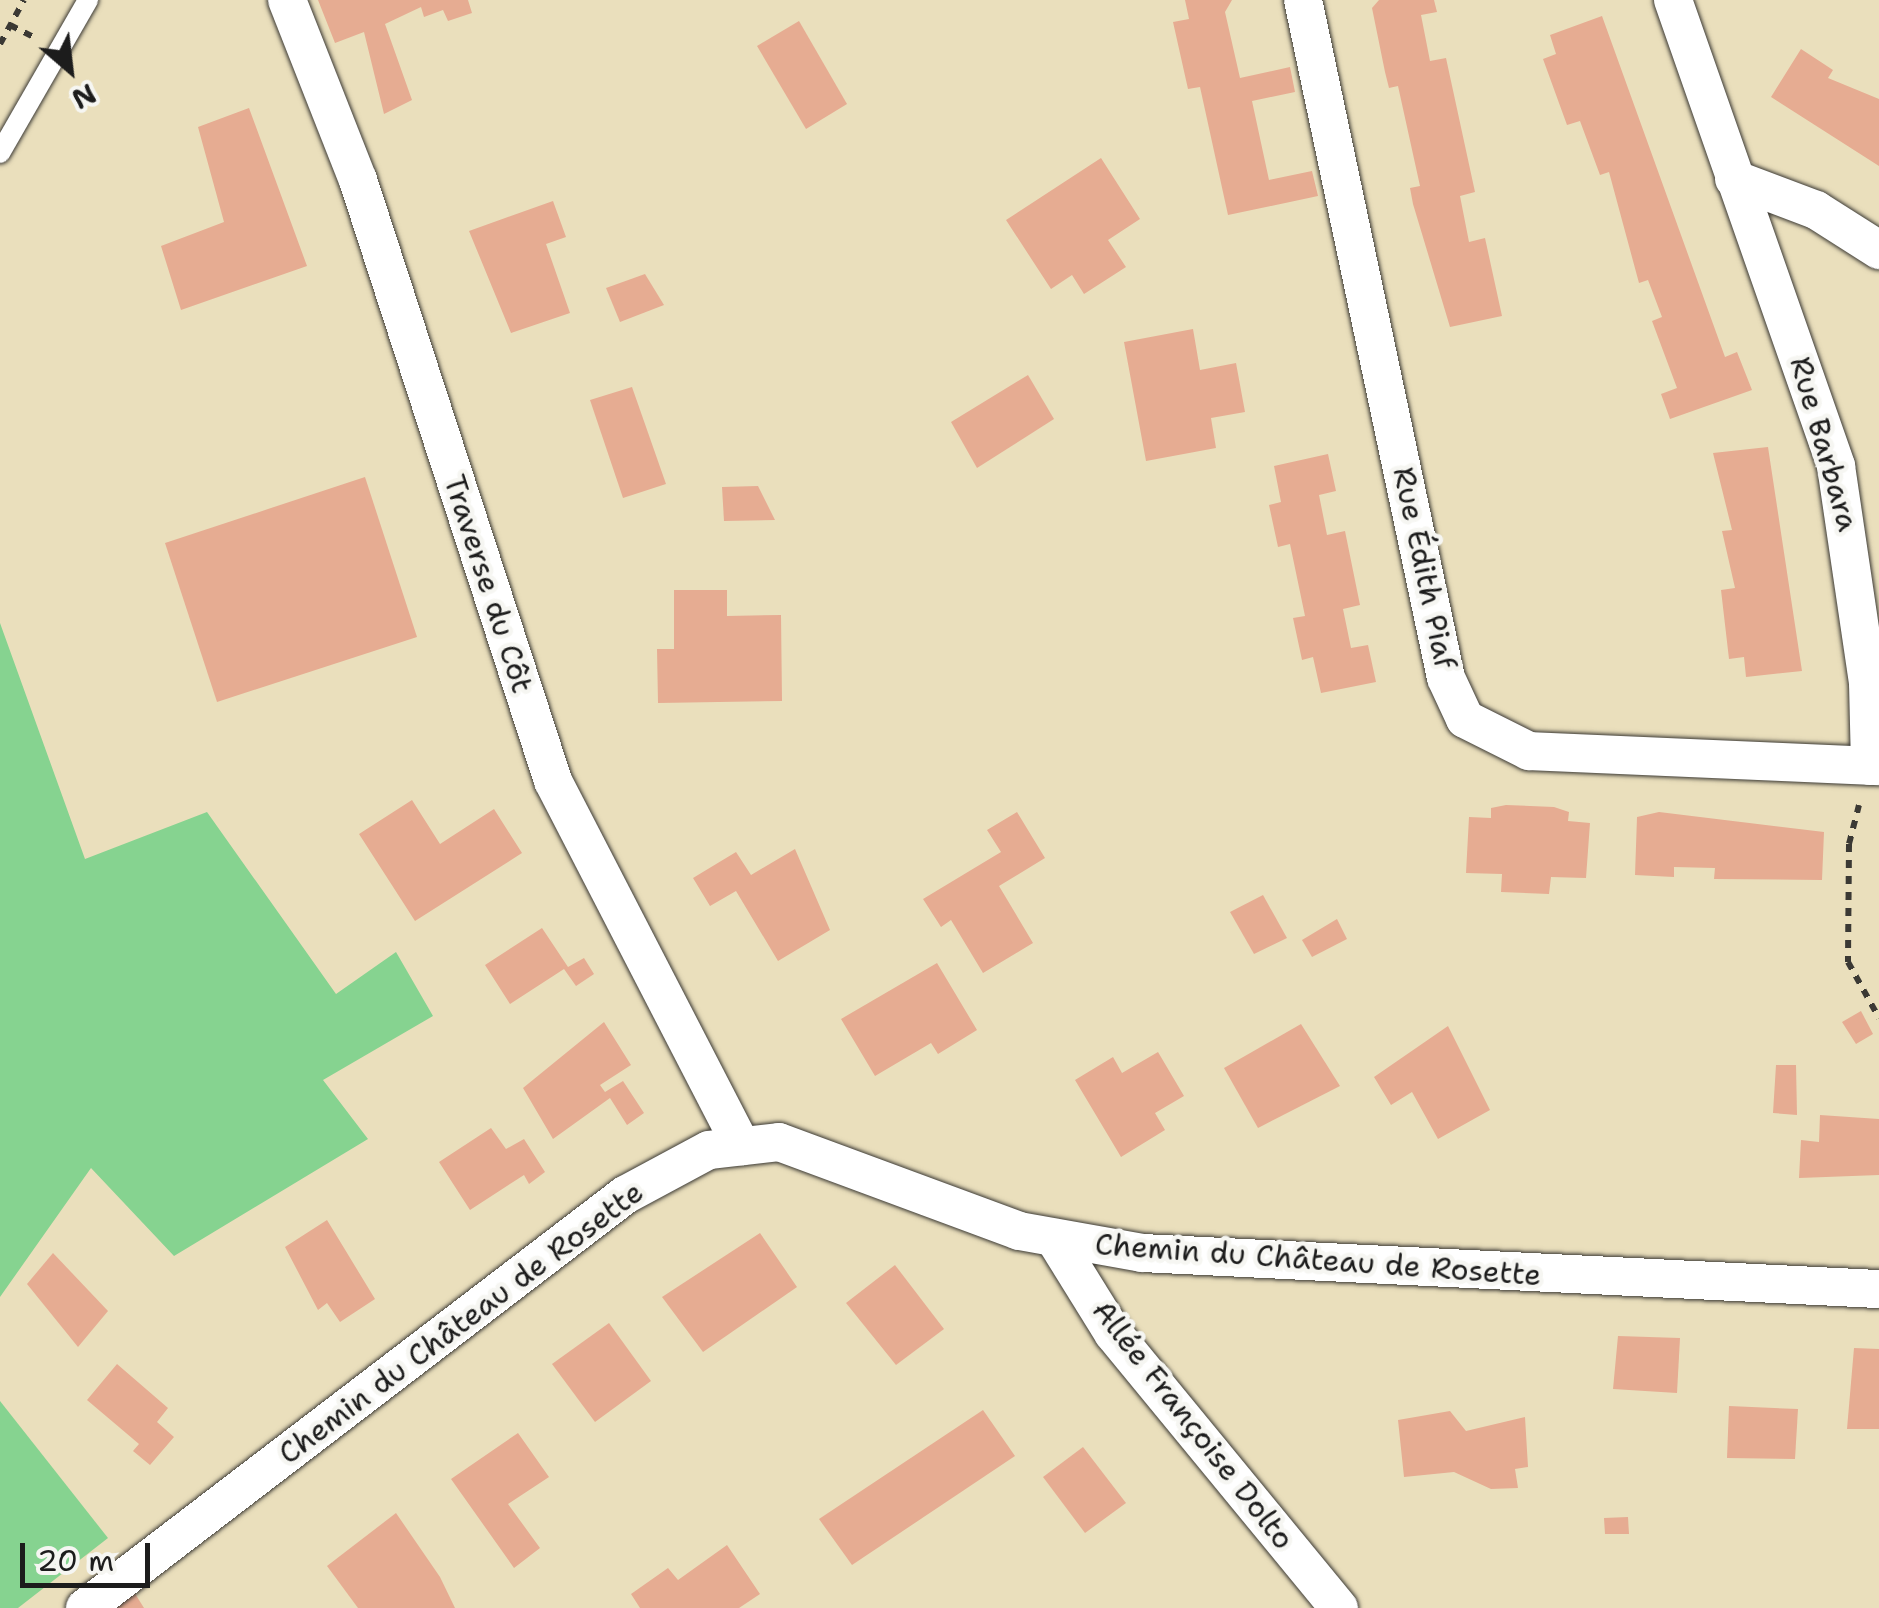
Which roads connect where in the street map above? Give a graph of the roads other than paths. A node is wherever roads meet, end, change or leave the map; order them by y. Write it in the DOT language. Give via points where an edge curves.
graph roads {
  1 [pos="88,0"];
  2 [pos="287,0"];
  3 [pos="1303,0"];
  4 [pos="1672,0"];
  5 [pos="0,152"];
  6 [pos="1734,179"];
  7 [pos="1879,250"];
  8 [pos="1874,766"];
  9 [pos="741,1146"];
  10 [pos="1054,1238"];
  11 [pos="1879,1289"];
  12 [pos="85,1608"];
  13 [pos="1339,1608"];
  1 -- 5 [label="lane"];
  2 -- 9 [label="street, Traverse du Côt" via="358,180 553,781"];
  3 -- 8 [label="street, Rue Édith Piaf" via="1446,678 1465,719 1529,751"];
  4 -- 6 [label="street, Rue Barbara"];
  6 -- 7 [label="street" via="1816,210"];
  6 -- 8 [label="street, Rue Barbara" via="1836,466"];
  9 -- 10 [label="street, Chemin du Château de Rosette" via="780,1142"];
  9 -- 12 [label="street, Chemin du Château de Rosette" via="708,1150 625,1195"];
  10 -- 11 [label="street, Chemin du Château de Rosette" via="1142,1254"];
  10 -- 13 [label="street, Allée Françoise Dolto" via="1114,1333"];
}
